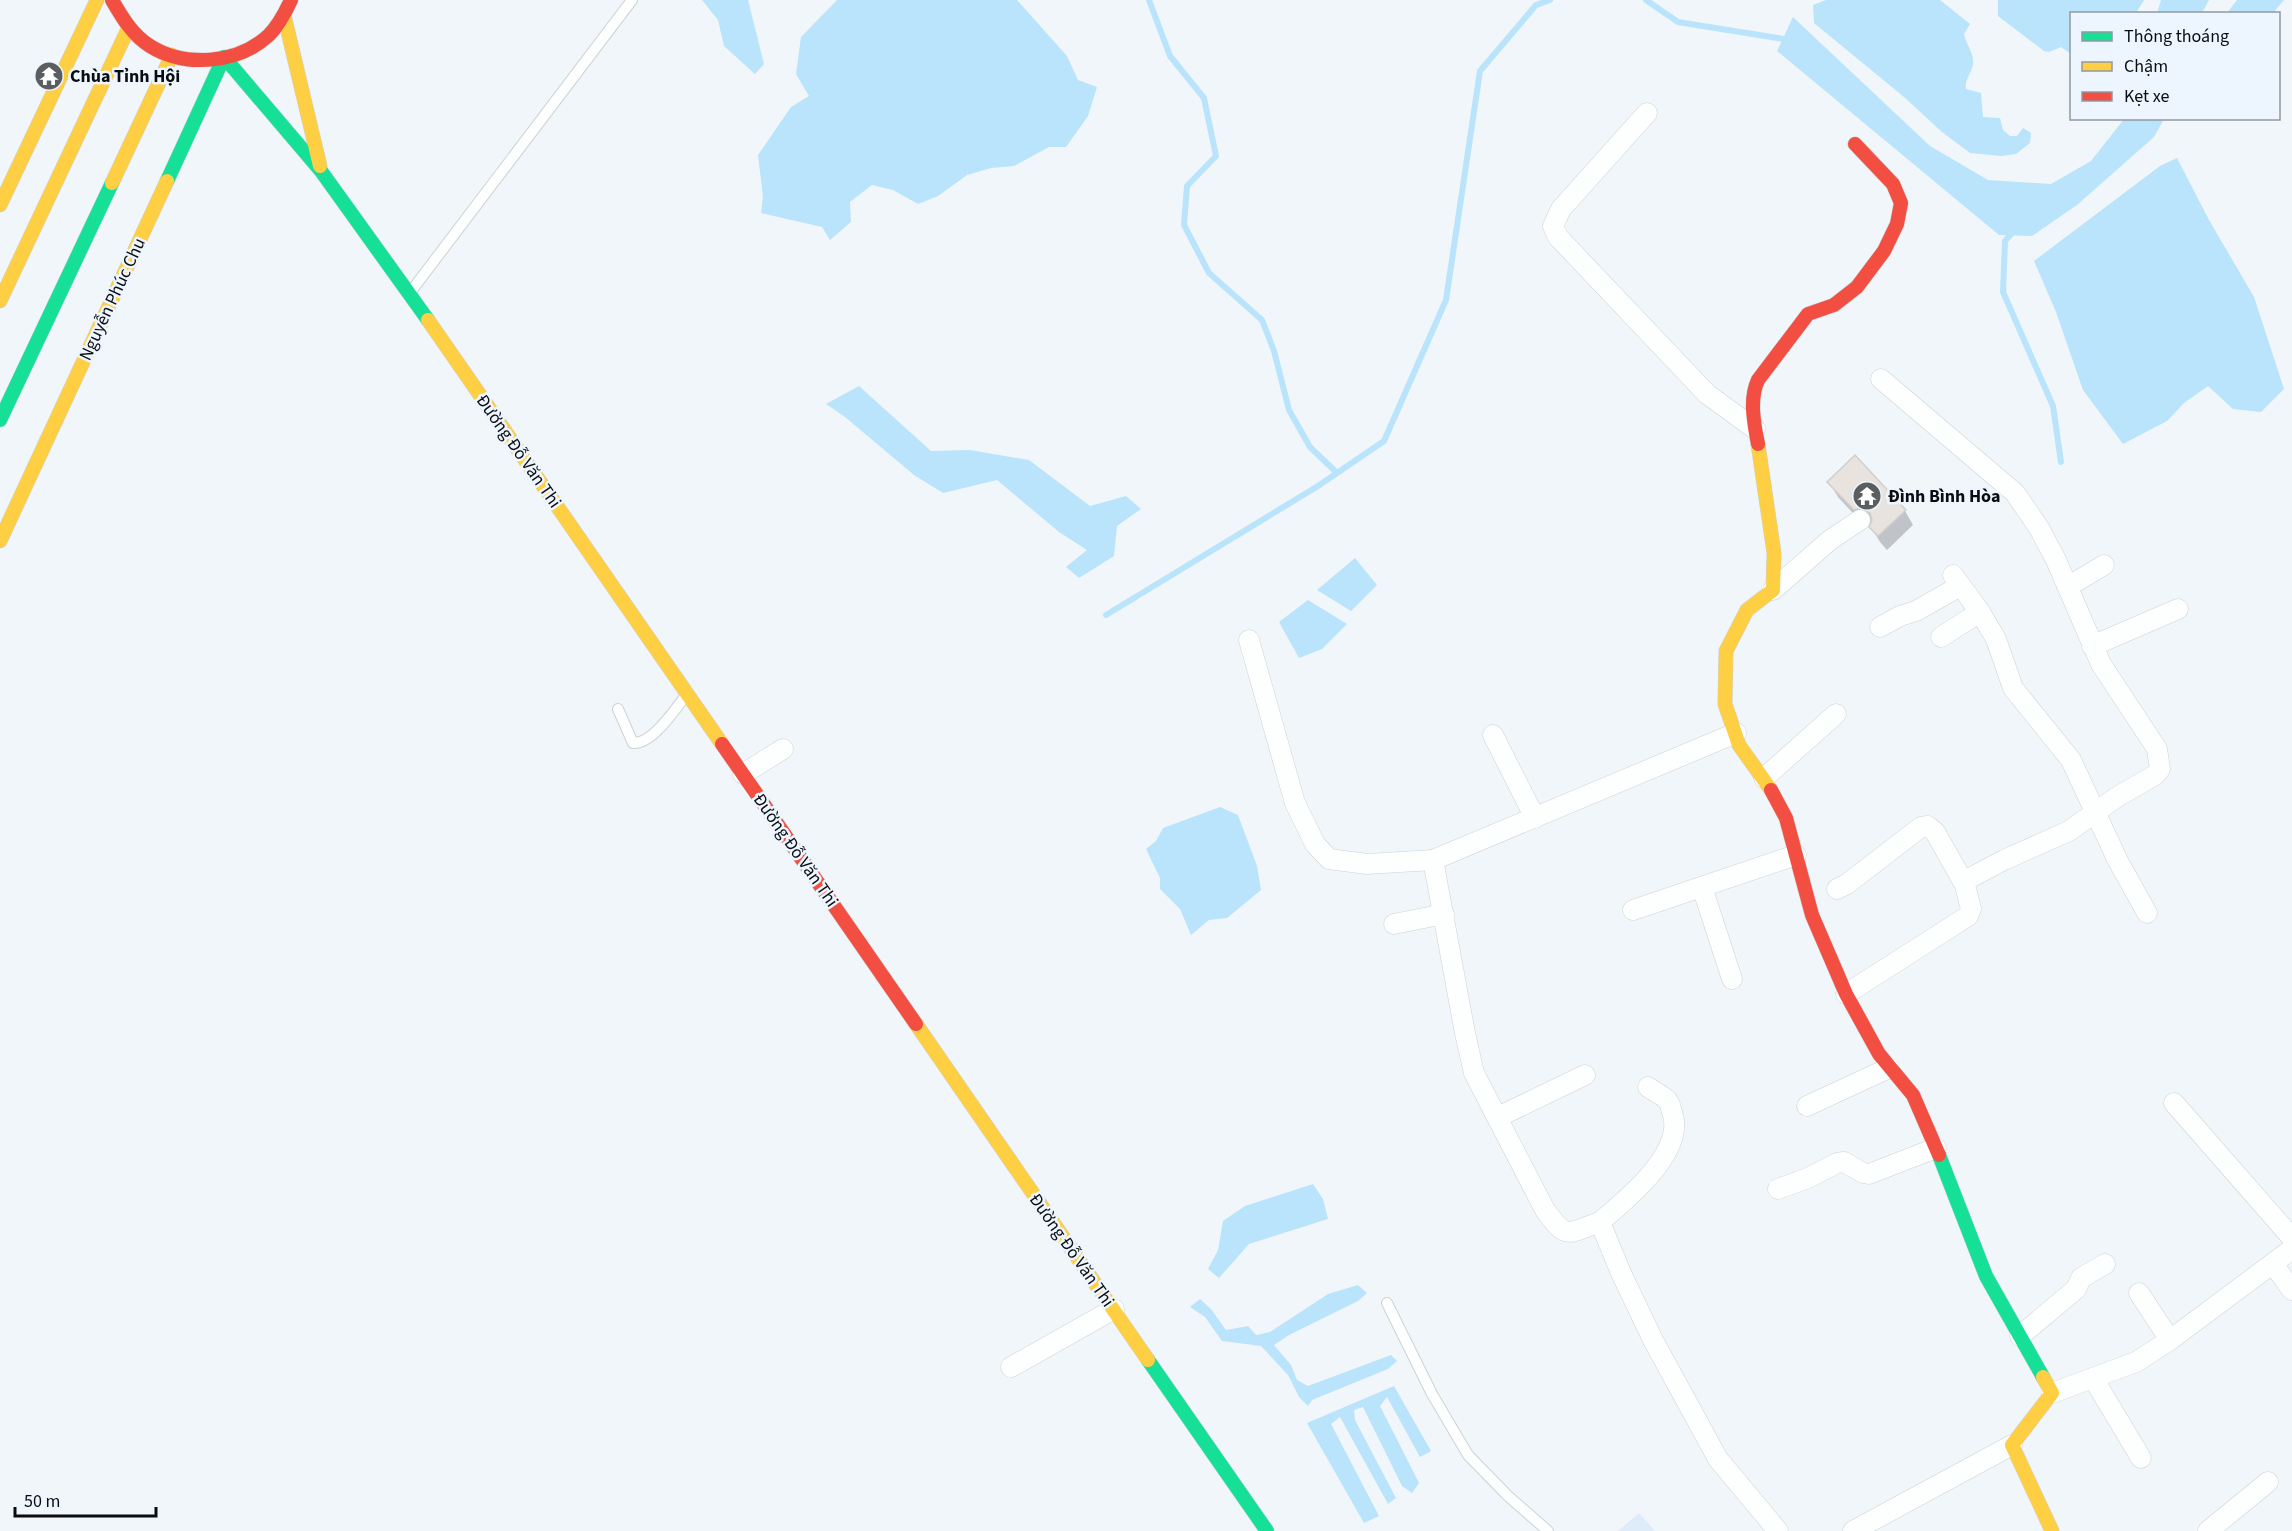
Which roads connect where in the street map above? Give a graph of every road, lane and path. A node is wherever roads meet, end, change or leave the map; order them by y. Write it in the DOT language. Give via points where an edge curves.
graph roads {
  1 [pos="97,0"];
  2 [pos="112,0"];
  3 [pos="291,0"];
  4 [pos="632,0"];
  5 [pos="284,15"];
  6 [pos="129,27"];
  7 [pos="172,55"];
  8 [pos="224,57"];
  9 [pos="1647,113"];
  10 [pos="1855,144"];
  11 [pos="321,171"];
  12 [pos="0,205"];
  13 [pos="410,293"];
  14 [pos="0,301"];
  15 [pos="1881,379"];
  16 [pos="0,420"];
  17 [pos="1755,429"];
  18 [pos="1860,520"];
  19 [pos="0,541"];
  20 [pos="2104,566"];
  21 [pos="2069,586"];
  22 [pos="1773,590"];
  23 [pos="2178,609"];
  24 [pos="1980,612"];
  25 [pos="1880,627"];
  26 [pos="1941,637"];
  27 [pos="1249,640"];
  28 [pos="2092,646"];
  29 [pos="687,694"];
  30 [pos="618,709"];
  31 [pos="1836,714"];
  32 [pos="1736,734"];
  33 [pos="1492,735"];
  34 [pos="783,749"];
  35 [pos="743,774"];
  36 [pos="1764,778"];
  37 [pos="2095,814"];
  38 [pos="1535,818"];
  39 [pos="1796,855"];
  40 [pos="1433,860"];
  41 [pos="1965,885"];
  42 [pos="1702,887"];
  43 [pos="1837,888"];
  44 [pos="1633,910"];
  45 [pos="2146,913"];
  46 [pos="1444,914"];
  47 [pos="1394,924"];
  48 [pos="1732,979"];
  49 [pos="1846,994"];
  50 [pos="1889,1068"];
  51 [pos="1585,1075"];
  52 [pos="1648,1087"];
  53 [pos="2174,1103"];
  54 [pos="1807,1106"];
  55 [pos="1498,1117"];
  56 [pos="1936,1148"];
  57 [pos="1778,1189"];
  58 [pos="1600,1222"];
  59 [pos="2292,1238"];
  60 [pos="2292,1249"];
  61 [pos="2105,1264"];
  62 [pos="2273,1264"];
  63 [pos="2292,1290"];
  64 [pos="2139,1293"];
  65 [pos="1387,1303"];
  66 [pos="1114,1309"];
  67 [pos="2020,1336"];
  68 [pos="2170,1340"];
  69 [pos="1011,1367"];
  70 [pos="2093,1378"];
  71 [pos="2052,1393"];
  72 [pos="2012,1445"];
  73 [pos="2141,1458"];
  74 [pos="2268,1482"];
  75 [pos="1267,1531"];
  76 [pos="1548,1531"];
  77 [pos="1778,1531"];
  78 [pos="1852,1531"];
  79 [pos="2052,1531"];
  80 [pos="2208,1531"];
  1 -- 12 [label="street"];
  2 -- 6 [label="street"];
  3 -- 5 [label="street"];
  4 -- 13 [label="lane"];
  5 -- 8 [label="street" via="269,34 243,52"];
  5 -- 11 [label="street, Đường Đỗ Văn Thi"];
  6 -- 7 [label="street" via="150,46"];
  6 -- 14 [label="street"];
  7 -- 8 [label="street" via="212,61"];
  7 -- 16 [label="street"];
  8 -- 11 [label="street, Đường Đỗ Văn Thi"];
  8 -- 19 [label="street, Nguyễn Phúc Chu"];
  9 -- 17 [label="street" via="1562,209 1553,226 1558,237 1707,394"];
  10 -- 17 [label="street" via="1893,184 1902,203 1897,224 1884,251 1857,287 1834,305 1808,314 1758,380 1753,391"];
  11 -- 13 [label="street, Đường Đỗ Văn Thi"];
  13 -- 29 [label="street, Đường Đỗ Văn Thi"];
  15 -- 21 [label="street" via="2015,493 2039,528"];
  17 -- 22 [label="street" via="1774,553"];
  18 -- 22 [label="street" via="1830,540"];
  20 -- 21 [label="street"];
  21 -- 28 [label="street"];
  22 -- 32 [label="street" via="1747,610 1726,651 1725,704"];
  23 -- 28 [label="street"];
  24 -- 25 [label="street" via="1957,581 1916,611"];
  24 -- 26 [label="street"];
  24 -- 37 [label="street" via="2003,656 2013,688 2071,760"];
  27 -- 40 [label="street" via="1295,803 1315,844 1329,858 1367,864"];
  28 -- 37 [label="street" via="2157,749 2160,760 2156,776"];
  29 -- 30 [label="lane" via="661,727 640,743 633,743"];
  29 -- 35 [label="street, Đường Đỗ Văn Thi"];
  31 -- 36 [label="street"];
  32 -- 36 [label="street" via="1746,756"];
  32 -- 38 [label="street"];
  33 -- 38 [label="street"];
  34 -- 35 [label="street"];
  35 -- 66 [label="street, Đường Đỗ Văn Thi"];
  36 -- 39 [label="street" via="1786,818"];
  37 -- 41 [label="street" via="2069,831 1968,879"];
  37 -- 45 [label="street"];
  38 -- 40 [label="street"];
  39 -- 42 [label="street"];
  39 -- 49 [label="street" via="1812,915"];
  40 -- 46 [label="street"];
  41 -- 43 [label="street" via="1928,826"];
  41 -- 49 [label="street" via="1971,909 1968,916"];
  42 -- 44 [label="street"];
  42 -- 48 [label="street"];
  46 -- 47 [label="street"];
  46 -- 55 [label="street" via="1474,1073"];
  49 -- 50 [label="street"];
  50 -- 54 [label="street"];
  50 -- 56 [label="street" via="1913,1095"];
  51 -- 55 [label="street"];
  52 -- 58 [label="street" via="1667,1100 1676,1130 1648,1179"];
  53 -- 59 [label="street"];
  55 -- 58 [label="street" via="1545,1210 1560,1230 1575,1231"];
  56 -- 57 [label="street" via="1869,1174 1844,1162 1837,1163"];
  56 -- 67 [label="street" via="1986,1276"];
  58 -- 77 [label="street" via="1653,1340 1718,1459"];
  60 -- 62 [label="street"];
  61 -- 67 [label="street" via="2080,1278 2076,1289"];
  62 -- 63 [label="street"];
  62 -- 68 [label="street"];
  64 -- 68 [label="street"];
  65 -- 76 [label="lane" via="1432,1394 1468,1455"];
  66 -- 69 [label="street"];
  66 -- 75 [label="street, Đường Đỗ Văn Thi"];
  67 -- 71 [label="street"];
  68 -- 70 [label="street" via="2136,1362"];
  70 -- 71 [label="street"];
  70 -- 73 [label="street"];
  71 -- 72 [label="street"];
  72 -- 78 [label="street"];
  72 -- 79 [label="street"];
  74 -- 80 [label="street"];
}
